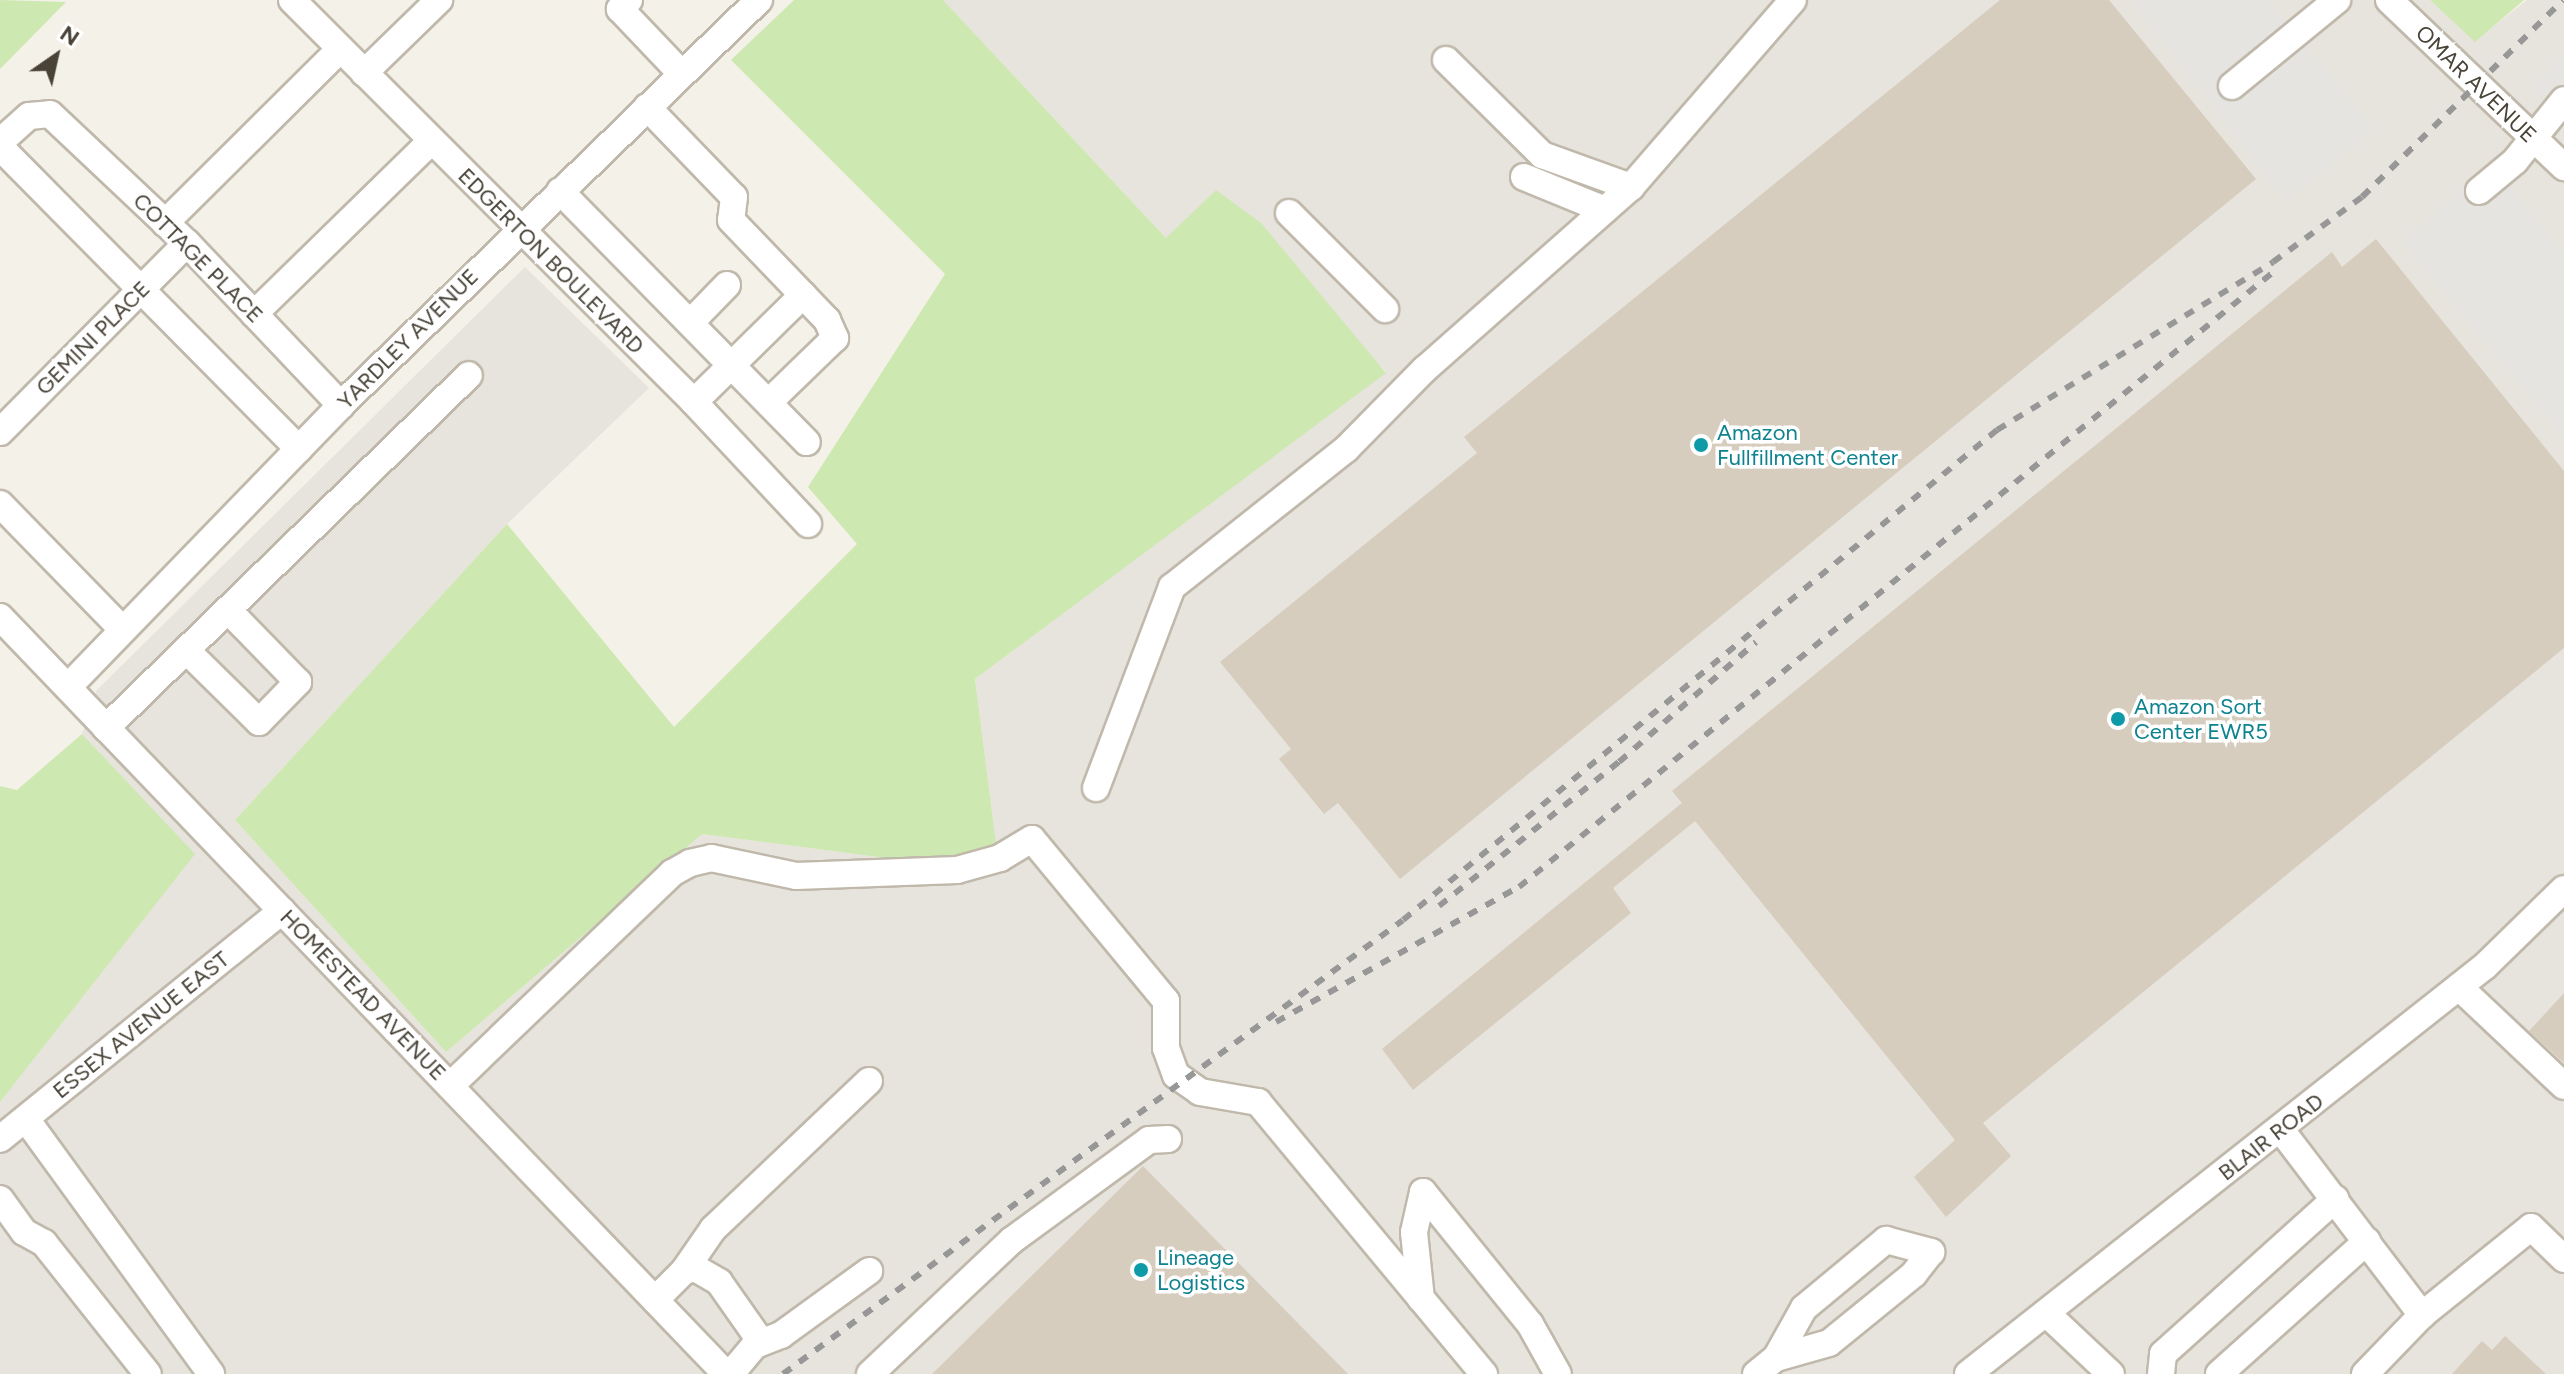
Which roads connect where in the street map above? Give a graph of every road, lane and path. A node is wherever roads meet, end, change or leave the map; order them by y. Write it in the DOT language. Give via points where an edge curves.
graph roads {
  1 [pos="292,0"];
  2 [pos="439,0"];
  3 [pos="629,0"];
  4 [pos="759,0"];
  5 [pos="1793,0"];
  6 [pos="2337,0"];
  7 [pos="2389,0"];
  8 [pos="340,49"];
  9 [pos="1446,60"];
  10 [pos="364,73"];
  11 [pos="682,74"];
  12 [pos="2232,86"];
  13 [pos="2564,100"];
  14 [pos="647,107"];
  15 [pos="2533,138"];
  16 [pos="431,141"];
  17 [pos="0,144"];
  18 [pos="2564,167"];
  19 [pos="1524,177"];
  20 [pos="1631,187"];
  21 [pos="560,191"];
  22 [pos="2479,191"];
  23 [pos="1605,210"];
  24 [pos="1289,213"];
  25 [pos="165,223"];
  26 [pos="519,230"];
  27 [pos="187,243"];
  28 [pos="727,285"];
  29 [pos="142,288"];
  30 [pos="803,295"];
  31 [pos="1385,309"];
  32 [pos="254,314"];
  33 [pos="690,323"];
  34 [pos="732,365"];
  35 [pos="469,375"];
  36 [pos="694,402"];
  37 [pos="769,402"];
  38 [pos="341,405"];
  39 [pos="0,432"];
  40 [pos="807,442"];
  41 [pos="299,449"];
  42 [pos="0,504"];
  43 [pos="808,524"];
  44 [pos="229,611"];
  45 [pos="0,617"];
  46 [pos="123,630"];
  47 [pos="187,651"];
  48 [pos="68,687"];
  49 [pos="106,728"];
  50 [pos="1096,788"];
  51 [pos="2564,889"];
  52 [pos="282,911"];
  53 [pos="2459,987"];
  54 [pos="869,1081"];
  55 [pos="450,1086"];
  56 [pos="2564,1086"];
  57 [pos="26,1119"];
  58 [pos="2281,1130"];
  59 [pos="0,1139"];
  60 [pos="1168,1139"];
  61 [pos="0,1199"];
  62 [pos="2335,1199"];
  63 [pos="2367,1241"];
  64 [pos="2564,1259"];
  65 [pos="684,1271"];
  66 [pos="869,1271"];
  67 [pos="1421,1299"];
  68 [pos="655,1300"];
  69 [pos="2046,1313"];
  70 [pos="2422,1315"];
  71 [pos="755,1345"];
  72 [pos="1766,1366"];
  73 [pos="148,1374"];
  74 [pos="211,1374"];
  75 [pos="728,1374"];
  76 [pos="870,1374"];
  77 [pos="1484,1374"];
  78 [pos="1558,1374"];
  79 [pos="1968,1374"];
  80 [pos="2111,1374"];
  81 [pos="2161,1374"];
  82 [pos="2219,1374"];
  83 [pos="2365,1374"];
  1 -- 8 [label="street, EDGERTON BOULEVARD"];
  2 -- 10 [label="street"];
  3 -- 11 [label="street" via="620,9"];
  4 -- 11 [label="street, YARDLEY AVENUE"];
  5 -- 20 [label="street"];
  6 -- 12 [label="street"];
  7 -- 15 [label="street, OMAR AVENUE"];
  8 -- 10 [label="street, EDGERTON BOULEVARD"];
  8 -- 25 [label="street"];
  9 -- 20 [label="street" via="1542,155"];
  10 -- 16 [label="street, EDGERTON BOULEVARD"];
  11 -- 14 [label="street, YARDLEY AVENUE"];
  13 -- 15 [label="street"];
  14 -- 21 [label="street, YARDLEY AVENUE"];
  14 -- 30 [label="street" via="734,197 731,220"];
  15 -- 18 [label="street, OMAR AVENUE"];
  15 -- 22 [label="street"];
  16 -- 26 [label="street, EDGERTON BOULEVARD"];
  16 -- 32 [label="street"];
  17 -- 25 [label="street, COTTAGE PLACE" via="29,116 50,114"];
  17 -- 29 [label="street"];
  19 -- 23 [label="street"];
  20 -- 23 [label="street"];
  21 -- 26 [label="street, YARDLEY AVENUE"];
  21 -- 33 [label="street"];
  23 -- 50 [label="street" via="1425,369 1346,449 1172,587"];
  24 -- 31 [label="street"];
  25 -- 27 [label="street, COTTAGE PLACE"];
  26 -- 36 [label="street, EDGERTON BOULEVARD"];
  26 -- 38 [label="street, YARDLEY AVENUE"];
  27 -- 29 [label="street, GEMINI PLACE"];
  27 -- 32 [label="street, COTTAGE PLACE"];
  28 -- 33 [label="street"];
  29 -- 39 [label="street, GEMINI PLACE"];
  29 -- 41 [label="street"];
  30 -- 34 [label="street"];
  30 -- 37 [label="street" via="827,320 835,338"];
  32 -- 38 [label="street, COTTAGE PLACE"];
  33 -- 34 [label="street"];
  34 -- 36 [label="street"];
  34 -- 37 [label="street"];
  35 -- 44 [label="street"];
  36 -- 43 [label="street, EDGERTON BOULEVARD"];
  37 -- 40 [label="street"];
  38 -- 41 [label="street, YARDLEY AVENUE"];
  41 -- 46 [label="street, YARDLEY AVENUE"];
  42 -- 46 [label="street"];
  44 -- 47 [label="street"];
  44 -- 47 [label="street" via="298,682 259,722"];
  45 -- 48 [label="street, HOMESTEAD AVENUE"];
  46 -- 48 [label="street, YARDLEY AVENUE"];
  47 -- 49 [label="street"];
  48 -- 49 [label="street, HOMESTEAD AVENUE"];
  49 -- 52 [label="street, HOMESTEAD AVENUE"];
  51 -- 53 [label="street, BLAIR ROAD"];
  52 -- 55 [label="street, HOMESTEAD AVENUE"];
  52 -- 57 [label="street, ESSEX AVENUE EAST"];
  53 -- 56 [label="street"];
  53 -- 58 [label="street, BLAIR ROAD"];
  54 -- 65 [label="street" via="713,1229"];
  55 -- 67 [label="street" via="672,873 690,863 711,858 796,876 957,870 1000,858 1032,839 1166,1001 1166,1048 1176,1075 1200,1092 1258,1102"];
  55 -- 68 [label="street, HOMESTEAD AVENUE"];
  57 -- 59 [label="street, ESSEX AVENUE EAST"];
  57 -- 74 [label="street"];
  58 -- 62 [label="street"];
  58 -- 69 [label="street, BLAIR ROAD"];
  60 -- 76 [label="street" via="1149,1140 1011,1241"];
  61 -- 73 [label="street" via="24,1232 44,1243"];
  62 -- 63 [label="street"];
  62 -- 81 [label="street" via="2163,1354"];
  63 -- 70 [label="street"];
  63 -- 82 [label="street"];
  64 -- 70 [label="street" via="2531,1227"];
  65 -- 68 [label="street"];
  65 -- 71 [label="street" via="695,1268 719,1282 752,1326"];
  66 -- 71 [label="street" via="781,1335"];
  67 -- 77 [label="street"];
  67 -- 78 [label="street" via="1414,1232 1423,1192 1530,1324"];
  68 -- 75 [label="street, HOMESTEAD AVENUE"];
  69 -- 79 [label="street, BLAIR ROAD"];
  69 -- 80 [label="street"];
  70 -- 83 [label="street"];
  71 -- 75 [label="street"];
  72 -- 72 [label="street" via="1829,1343 1914,1274 1931,1252 1886,1240 1804,1308"];
}
